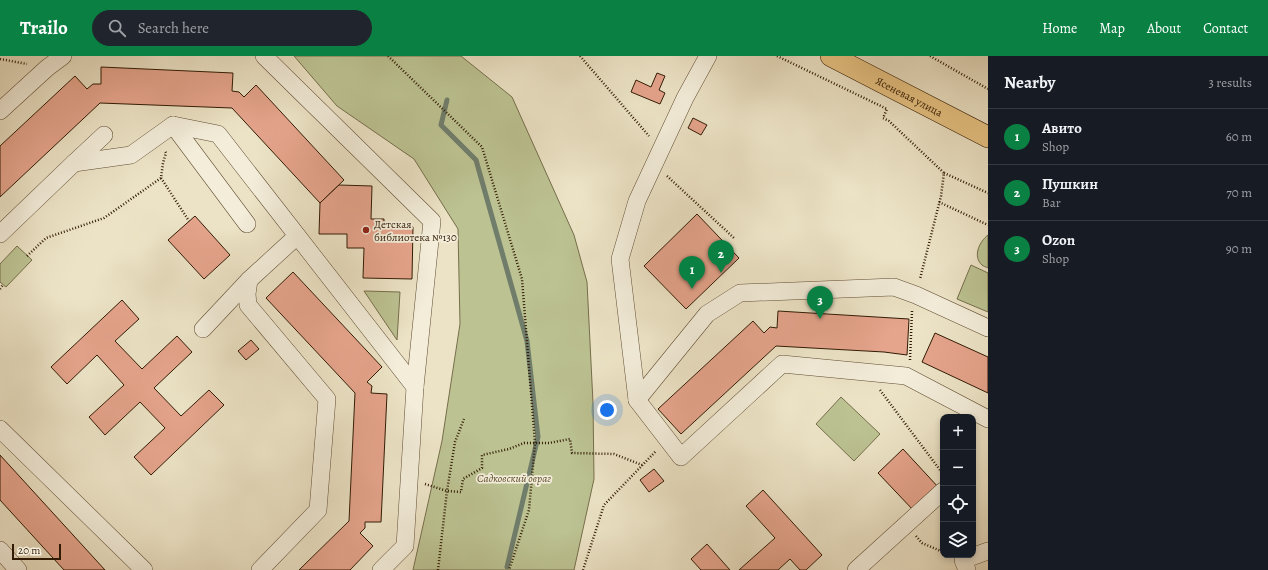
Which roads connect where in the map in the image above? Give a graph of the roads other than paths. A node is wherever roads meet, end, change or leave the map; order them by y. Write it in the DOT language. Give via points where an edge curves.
graph roads {
  1 [pos="63,56"];
  2 [pos="264,56"];
  3 [pos="708,56"];
  4 [pos="830,56"];
  5 [pos="0,111"];
  6 [pos="173,125"];
  7 [pos="104,135"];
  8 [pos="988,137"];
  9 [pos="74,163"];
  10 [pos="247,224"];
  11 [pos="0,234"];
  12 [pos="297,236"];
  13 [pos="249,280"];
  14 [pos="988,328"];
  15 [pos="203,329"];
  16 [pos="415,387"];
  17 [pos="637,400"];
  18 [pos="988,419"];
  19 [pos="0,428"];
  20 [pos="940,494"];
  21 [pos="0,550"];
  22 [pos="988,551"];
  23 [pos="18,570"];
  24 [pos="144,570"];
  25 [pos="260,570"];
  26 [pos="381,570"];
  27 [pos="856,570"];
  28 [pos="967,570"];
  1 -- 5 [label="lane"];
  2 -- 16 [label="lane" via="432,221"];
  3 -- 17 [label="lane" via="685,98 637,201 620,260"];
  4 -- 8 [label="main road, Ясеневая улица"];
  6 -- 9 [label="lane" via="131,154"];
  6 -- 10 [label="lane"];
  6 -- 12 [label="lane" via="218,134"];
  7 -- 9 [label="lane"];
  9 -- 11 [label="lane"];
  12 -- 13 [label="lane"];
  12 -- 16 [label="lane"];
  13 -- 15 [label="lane"];
  13 -- 25 [label="lane" via="246,294 248,306 327,399 318,510"];
  14 -- 17 [label="lane" via="894,286 740,293 707,314"];
  16 -- 26 [label="lane" via="405,546"];
  17 -- 18 [label="lane" via="681,456 782,364 906,376"];
  19 -- 24 [label="lane"];
  20 -- 27 [label="lane"];
  21 -- 23 [label="lane"];
  22 -- 28 [label="lane" via="963,560"];
}
